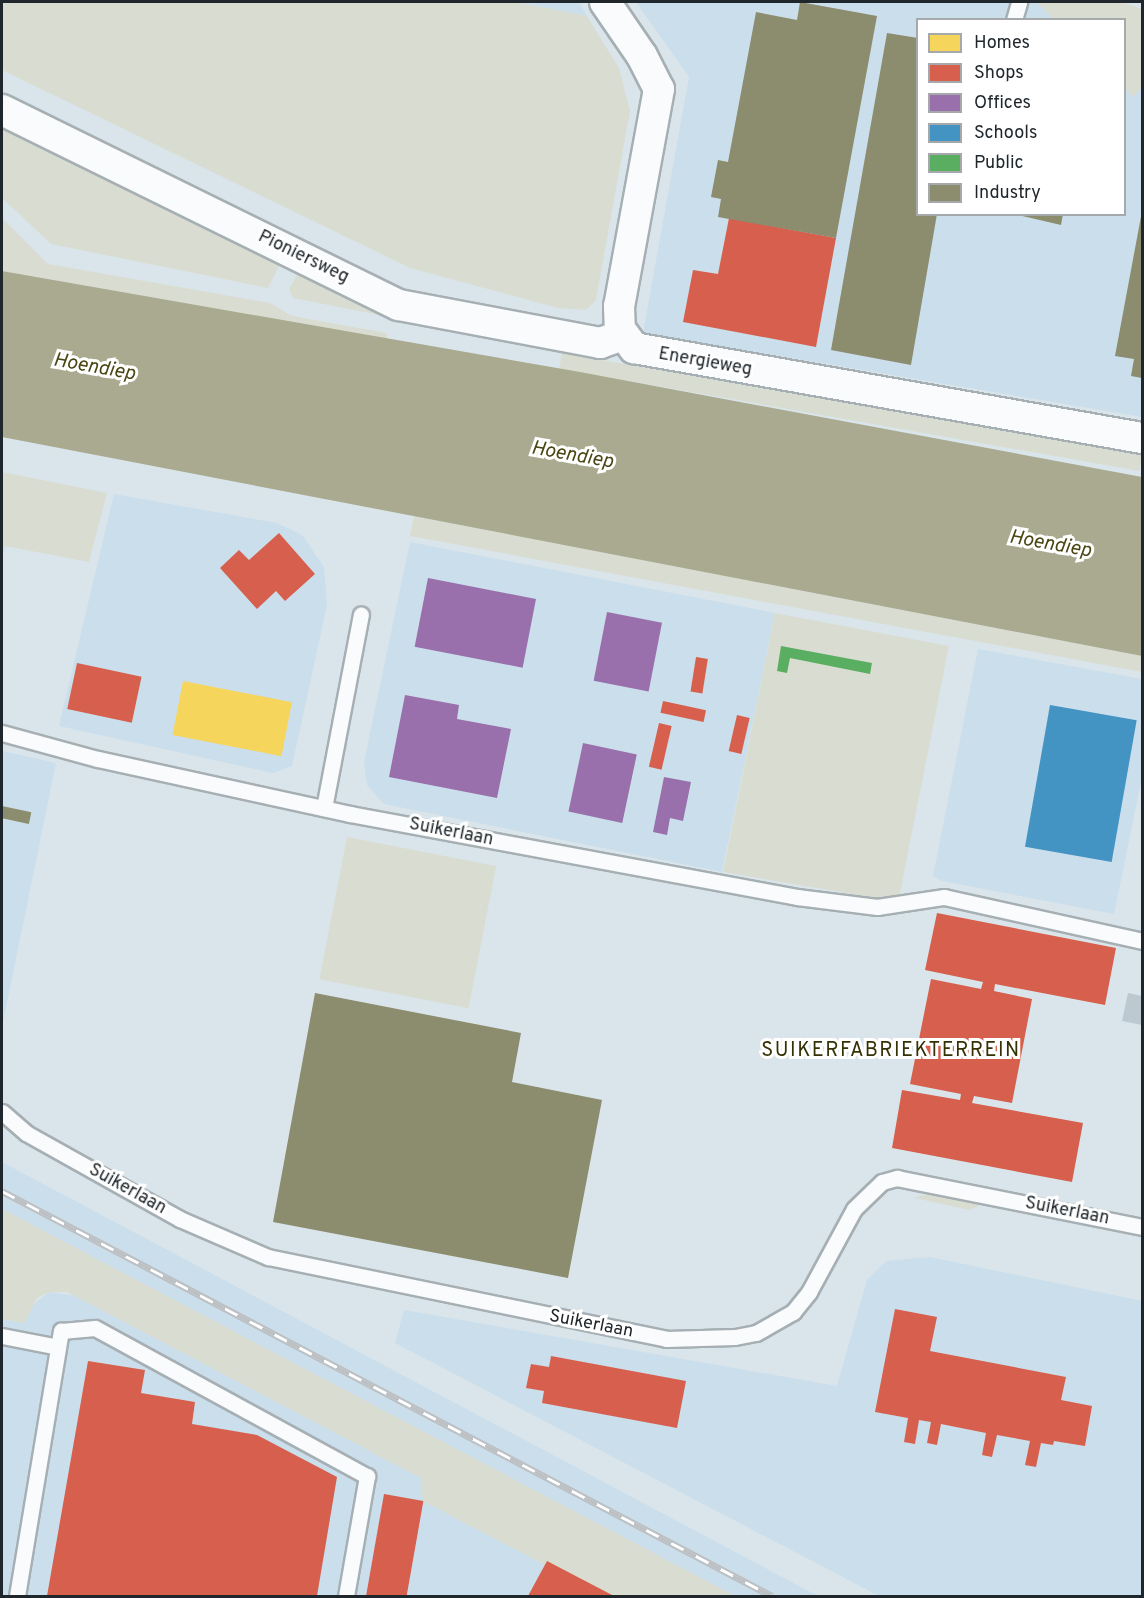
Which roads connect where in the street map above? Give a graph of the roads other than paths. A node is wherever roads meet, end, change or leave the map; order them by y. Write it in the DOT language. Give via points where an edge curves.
graph roads {
  1 [pos="605,2"];
  2 [pos="1019,2"];
  3 [pos="1015,18"];
  4 [pos="2,110"];
  5 [pos="623,335"];
  6 [pos="1143,438"];
  7 [pos="361,614"];
  8 [pos="2,733"];
  9 [pos="324,808"];
  10 [pos="1143,941"];
  11 [pos="2,1112"];
  12 [pos="1143,1227"];
  13 [pos="2,1336"];
  14 [pos="58,1347"];
  15 [pos="17,1596"];
  16 [pos="346,1596"];
  1 -- 5 [label="street" via="642,56 658,89 619,306 618,321"];
  2 -- 3 [label="lane"];
  4 -- 5 [label="street, Pioniersweg" via="399,305 600,343"];
  5 -- 6 [label="street, Energieweg" via="634,348 651,354"];
  7 -- 9 [label="lane"];
  8 -- 9 [label="lane, Suikerlaan"];
  9 -- 10 [label="lane, Suikerlaan" via="797,897 877,907 945,897"];
  11 -- 12 [label="lane, Suikerlaan" via="26,1133 180,1220 268,1257 666,1339 756,1333 793,1312 809,1292 854,1209 882,1182 897,1178"];
  13 -- 14 [label="lane"];
  14 -- 15 [label="lane"];
  14 -- 16 [label="lane" via="61,1331 95,1328 367,1476"];
}
